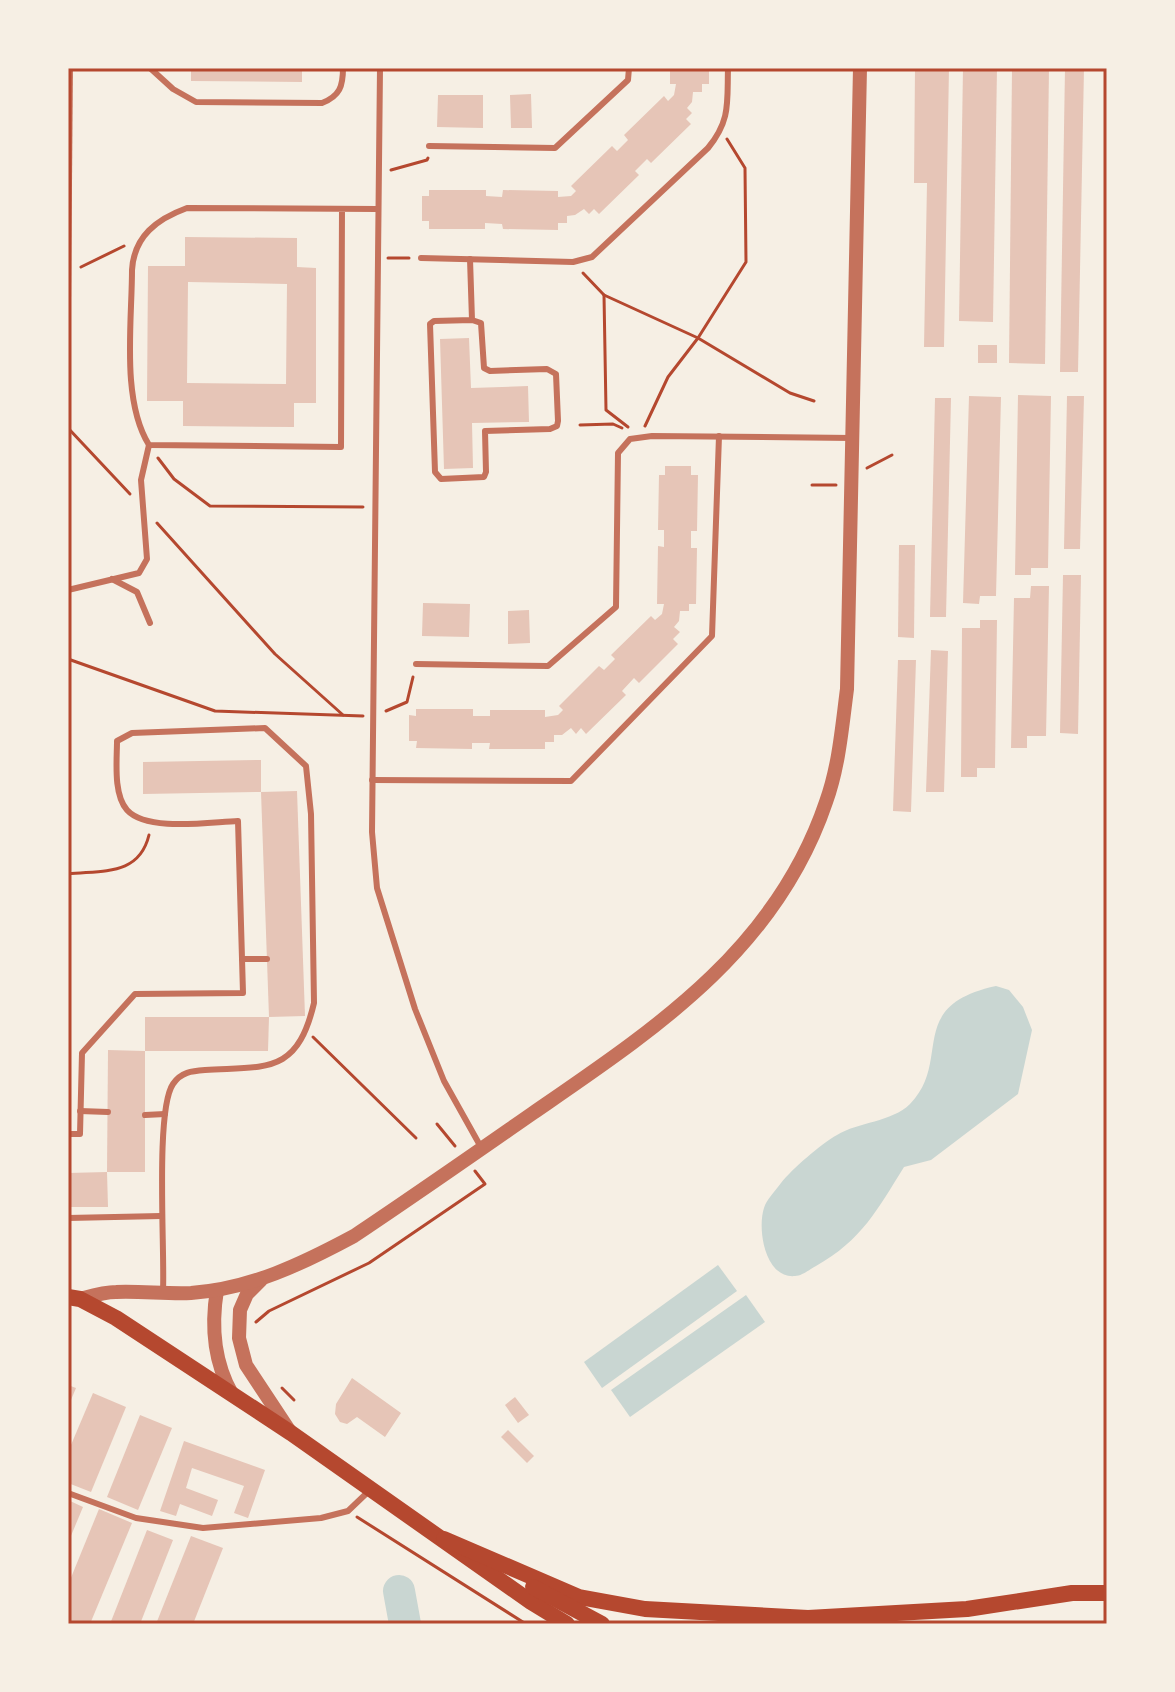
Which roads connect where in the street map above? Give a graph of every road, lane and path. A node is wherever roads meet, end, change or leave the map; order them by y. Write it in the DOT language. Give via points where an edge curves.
graph roads {
  1 [pos="70,68"];
  2 [pos="150,68"];
  3 [pos="343,68"];
  4 [pos="380,68"];
  5 [pos="629,68"];
  6 [pos="728,68"];
  7 [pos="860,68"];
  8 [pos="722,131"];
  9 [pos="429,146"];
  10 [pos="377,173"];
  11 [pos="342,209"];
  12 [pos="377,209"];
  13 [pos="142,237"];
  14 [pos="377,258"];
  15 [pos="421,258"];
  16 [pos="470,259"];
  17 [pos="573,262"];
  18 [pos="68,273"];
  19 [pos="68,283"];
  20 [pos="604,295"];
  21 [pos="68,301"];
  22 [pos="472,320"];
  23 [pos="698,338"];
  24 [pos="814,401"];
  25 [pos="580,425"];
  26 [pos="68,428"];
  27 [pos="640,436"];
  28 [pos="719,436"];
  29 [pos="853,438"];
  30 [pos="149,445"];
  31 [pos="143,507"];
  32 [pos="374,507"];
  33 [pos="112,579"];
  34 [pos="68,590"];
  35 [pos="150,623"];
  36 [pos="68,659"];
  37 [pos="416,664"];
  38 [pos="343,715"];
  39 [pos="373,716"];
  40 [pos="372,780"];
  41 [pos="151,823"];
  42 [pos="68,874"];
  43 [pos="303,958"];
  44 [pos="313,958"];
  45 [pos="242,959"];
  46 [pos="267,959"];
  47 [pos="307,1031"];
  48 [pos="80,1111"];
  49 [pos="108,1112"];
  50 [pos="165,1114"];
  51 [pos="145,1115"];
  52 [pos="437,1124"];
  53 [pos="68,1134"];
  54 [pos="416,1138"];
  55 [pos="482,1149"];
  56 [pos="465,1159"];
  57 [pos="161,1216"];
  58 [pos="68,1218"];
  59 [pos="263,1279"];
  60 [pos="217,1290"];
  61 [pos="163,1293"];
  62 [pos="74,1298"];
  63 [pos="251,1327"];
  64 [pos="280,1386"];
  65 [pos="232,1395"];
  66 [pos="294,1400"];
  67 [pos="291,1433"];
  68 [pos="370,1490"];
  69 [pos="68,1493"];
  70 [pos="348,1511"];
  71 [pos="444,1539"];
  72 [pos="1107,1578"];
  73 [pos="1072,1593"];
  74 [pos="1107,1593"];
  75 [pos="808,1618"];
  76 [pos="526,1624"];
  77 [pos="567,1624"];
  78 [pos="602,1624"];
  79 [pos="763,1624"];
  1 -- 18 [label="lane"];
  2 -- 3 [label="lane" via="196,102 322,103 339,92"];
  4 -- 10 [label="lane"];
  5 -- 9 [label="lane" via="628,80 555,148"];
  6 -- 8 [label="lane"];
  7 -- 29 [label="street"];
  8 -- 17 [label="lane" via="592,257"];
  8 -- 23 [label="path" via="745,168 746,262"];
  9 -- 10 [label="path" via="427,160"];
  10 -- 12 [label="lane"];
  11 -- 12 [label="lane"];
  11 -- 13 [label="lane" via="187,208 168,215"];
  11 -- 30 [label="lane" via="341,447"];
  12 -- 14 [label="lane"];
  13 -- 18 [label="path"];
  13 -- 30 [label="lane" via="133,254 131,401"];
  14 -- 15 [label="path"];
  14 -- 32 [label="lane"];
  15 -- 16 [label="lane"];
  16 -- 17 [label="lane"];
  16 -- 22 [label="lane"];
  17 -- 20 [label="path"];
  18 -- 19 [label="lane"];
  19 -- 21 [label="lane"];
  20 -- 23 [label="path"];
  20 -- 27 [label="path" via="606,410"];
  22 -- 22 [label="lane" via="430,324 435,472 441,479 484,477 485,431 550,429 558,421 556,374 547,369 484,368 481,323"];
  23 -- 24 [label="path" via="790,393"];
  23 -- 27 [label="path" via="668,377"];
  25 -- 27 [label="path" via="613,424"];
  26 -- 31 [label="path"];
  27 -- 28 [label="lane"];
  27 -- 37 [label="lane" via="618,453 616,607 548,666"];
  28 -- 29 [label="lane"];
  28 -- 40 [label="lane" via="712,636 571,781"];
  29 -- 55 [label="street" via="847,689 830,789 810,842 746,942 699,991 635,1043"];
  30 -- 31 [label="lane" via="141,480"];
  30 -- 32 [label="path" via="174,479 210,506"];
  31 -- 33 [label="lane" via="147,559 139,573"];
  31 -- 38 [label="path" via="275,654"];
  32 -- 39 [label="lane"];
  33 -- 34 [label="lane"];
  33 -- 35 [label="lane" via="137,592"];
  36 -- 38 [label="path" via="215,711"];
  37 -- 39 [label="path" via="407,702"];
  38 -- 39 [label="path"];
  39 -- 40 [label="lane"];
  40 -- 55 [label="lane" via="377,888 421,1023 454,1101"];
  41 -- 42 [label="path" via="145,851 128,866"];
  41 -- 44 [label="lane" via="126,809 118,790 117,741 132,733 265,728 306,766"];
  41 -- 45 [label="lane" via="238,821"];
  43 -- 44 [label="lane"];
  44 -- 47 [label="lane" via="314,1003"];
  45 -- 46 [label="lane"];
  45 -- 48 [label="lane" via="243,993 135,994 82,1053"];
  47 -- 50 [label="lane" via="289,1057 272,1065 188,1071 172,1084"];
  47 -- 54 [label="path"];
  48 -- 49 [label="lane"];
  48 -- 53 [label="lane" via="80,1134"];
  50 -- 51 [label="lane"];
  50 -- 57 [label="lane"];
  52 -- 56 [label="path"];
  55 -- 56 [label="street"];
  56 -- 59 [label="street" via="354,1236"];
  56 -- 63 [label="path" via="485,1184 369,1263 269,1311"];
  57 -- 58 [label="lane"];
  57 -- 61 [label="lane"];
  59 -- 60 [label="street"];
  59 -- 67 [label="street" via="243,1302 239,1338 246,1365"];
  60 -- 61 [label="street"];
  60 -- 65 [label="street" via="220,1372"];
  61 -- 62 [label="street" via="113,1291"];
  62 -- 65 [label="main road" via="116,1318"];
  64 -- 66 [label="path"];
  65 -- 67 [label="main road"];
  67 -- 68 [label="main road"];
  68 -- 70 [label="lane"];
  68 -- 71 [label="main road"];
  69 -- 70 [label="lane" via="136,1518 203,1528"];
  70 -- 76 [label="path"];
  71 -- 75 [label="main road" via="579,1597 645,1609"];
  71 -- 77 [label="main road"];
  71 -- 78 [label="main road"];
  72 -- 73 [label="main road"];
  73 -- 74 [label="main road"];
  73 -- 75 [label="main road" via="967,1609"];
  75 -- 79 [label="main road"];
}
